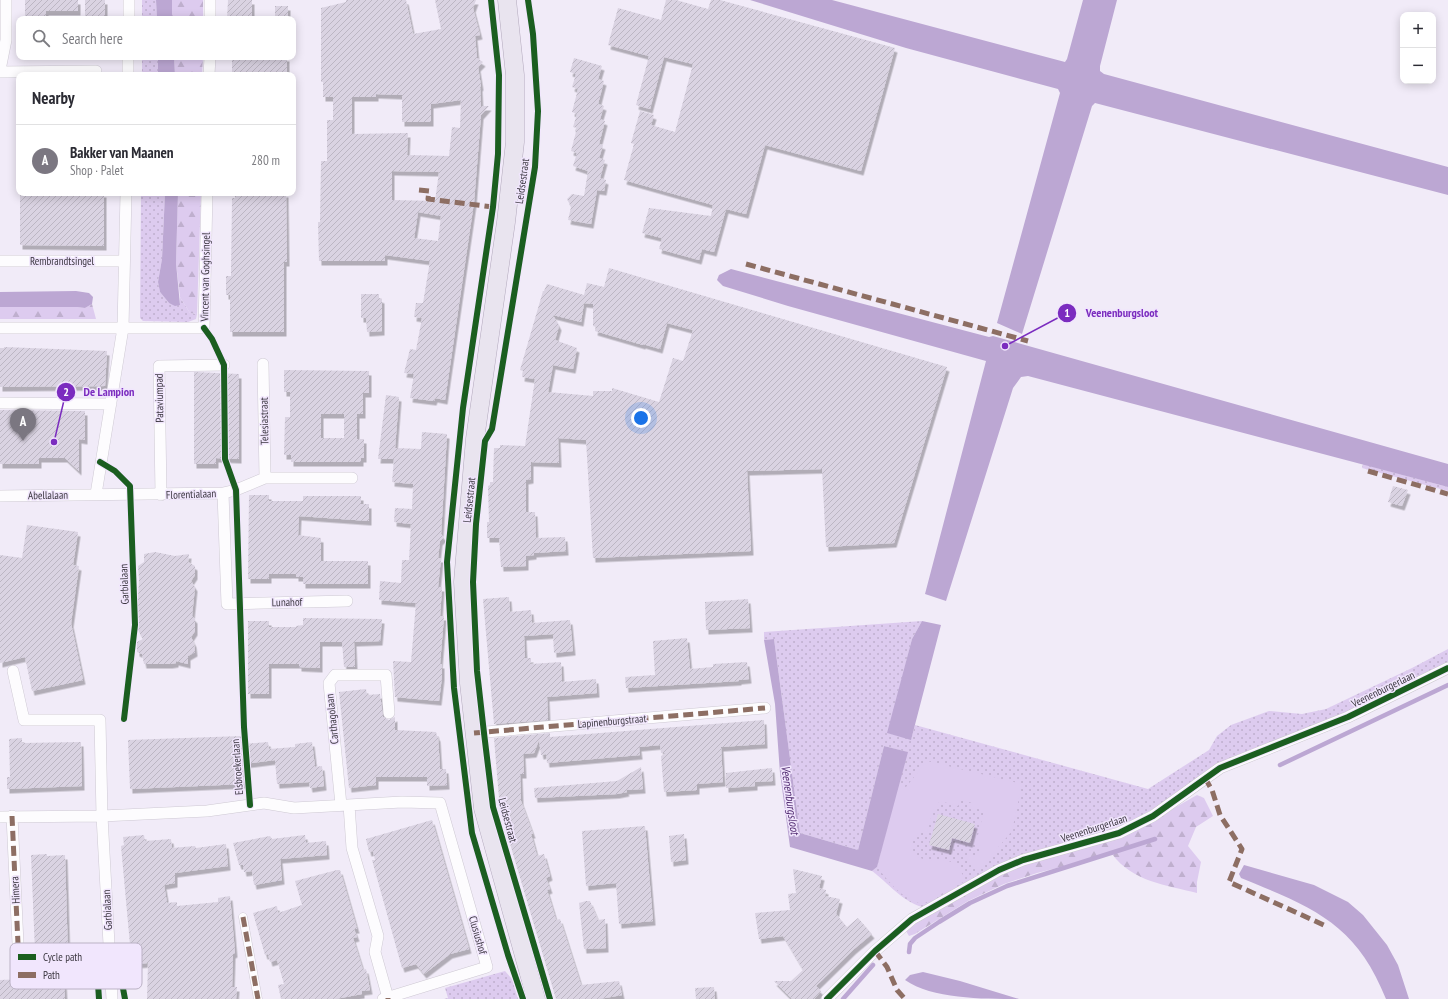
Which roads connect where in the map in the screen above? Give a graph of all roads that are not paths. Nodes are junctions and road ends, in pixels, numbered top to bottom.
1 (6, 0) edge
2 (129, 0) edge
3 (210, 0) edge
4 (507, 0) edge
5 (129, 16) edge
6 (210, 16) edge
7 (128, 60) edge
8 (210, 60) edge
9 (0, 71) edge
10 (96, 72) dead end
11 (128, 72) edge
12 (209, 72) edge
13 (126, 196) edge
14 (207, 196) edge
15 (0, 261) edge
16 (124, 261) junction
17 (0, 328) edge
18 (123, 328) junction
19 (263, 364) dead end
20 (224, 365) dead end
21 (0, 403) edge
22 (111, 404) junction
23 (265, 478) junction
24 (352, 478) dead end
25 (223, 493) junction
26 (96, 494) junction
27 (161, 495) junction
28 (0, 496) edge
29 (347, 601) dead end
30 (227, 604) joint
31 (1448, 668) edge
32 (13, 671) dead end
33 (765, 708) dead end
34 (389, 713) dead end
35 (474, 734) junction
36 (440, 803) joint
37 (345, 805) junction
38 (12, 816) junction
39 (102, 816) junction
40 (0, 817) edge
41 (243, 917) dead end
42 (18, 943) edge
43 (109, 943) edge
44 (111, 989) edge
45 (112, 999) edge
46 (258, 999) edge
47 (385, 999) edge
48 (536, 999) edge
49 (827, 999) edge

1 - 9 street
2 - 5 street
3 - 6 street
4 - 35 main road, Leidsestraat
7 - 11 street
8 - 12 street
9 - 10 street
13 - 16 street
14 - 18 street, Vincent van Goghsingel
15 - 16 street, Rembrandtsingel
16 - 18 street
17 - 18 street
18 - 22 street
19 - 23 street, Telesiastraat
20 - 27 street, Pataviumpad
21 - 22 street
22 - 26 street
23 - 24 street
23 - 25 street
25 - 27 street, Florentialaan
25 - 30 street, Florentialaan
26 - 27 street, Florentialaan
26 - 28 street, Abellalaan
29 - 30 street, Lunahof
31 - 49 street, Veenenburgerlaan
32 - 39 street, Garbialaan
33 - 35 street, Lapinenburgstraat
34 - 37 street, Carthagolaan
35 - 48 main road, Leidsestraat
36 - 37 street, Elsbroekerlaan
36 - 47 street, Clusiushof
37 - 39 street, Elsbroekerlaan
37 - 47 street, Clusiushof
38 - 39 street, Elsbroekerlaan
38 - 40 street, Elsbroekerlaan
38 - 42 street, Himera
39 - 43 street, Garbialaan
41 - 46 street
44 - 45 street, Garbialaan

